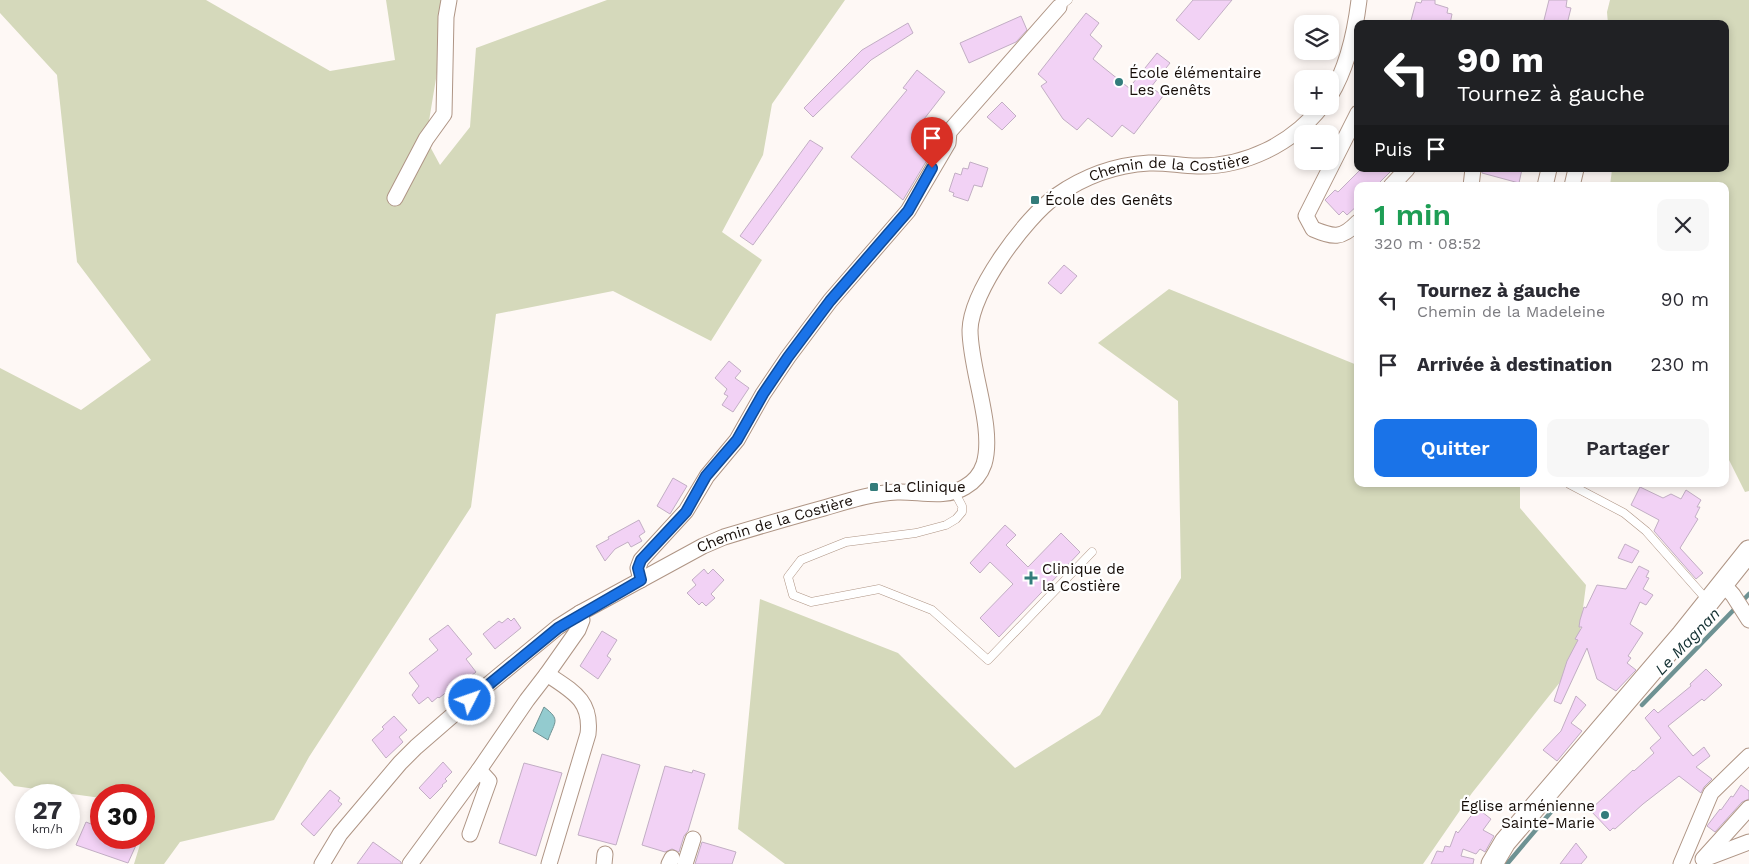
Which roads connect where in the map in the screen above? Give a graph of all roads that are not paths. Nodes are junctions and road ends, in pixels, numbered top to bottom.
1 (449, 0) edge
2 (1359, 0) edge
3 (1064, 4) edge
4 (1360, 20) edge
5 (1354, 39) edge
6 (1339, 80) edge
7 (1315, 115) edge
8 (1354, 121) edge
9 (1404, 172) edge
10 (1395, 182) edge
11 (394, 198) dead end
12 (1354, 226) edge
13 (1575, 487) edge
14 (954, 492) junction
15 (1749, 551) edge
16 (1092, 552) dead end
17 (641, 580) junction
18 (1728, 590) junction
19 (1708, 602) junction
20 (580, 613) junction
21 (1748, 618) edge
22 (547, 674) junction
23 (1749, 756) edge
24 (479, 770) junction
25 (1749, 808) edge
26 (470, 834) dead end
27 (693, 838) dead end
28 (1749, 842) edge
29 (676, 862) edge
30 (1700, 862) edge
31 (322, 864) edge
32 (410, 864) edge
33 (549, 864) edge
34 (1492, 864) edge
35 (1681, 864) edge

1 - 11 street
2 - 4 street
3 - 17 street
5 - 6 street
7 - 14 street, Chemin de la Costière
8 - 12 street
9 - 10 street
13 - 19 lane
14 - 16 lane
14 - 17 street, Chemin de la Costière
15 - 18 street
17 - 20 street, Chemin de la Costière
18 - 19 street
18 - 21 street
19 - 34 street
20 - 22 street
20 - 31 street, Chemin de la Costière
22 - 24 street
22 - 33 street
23 - 35 street
24 - 26 street
24 - 32 street
25 - 30 street
27 - 29 street
28 - 30 street

